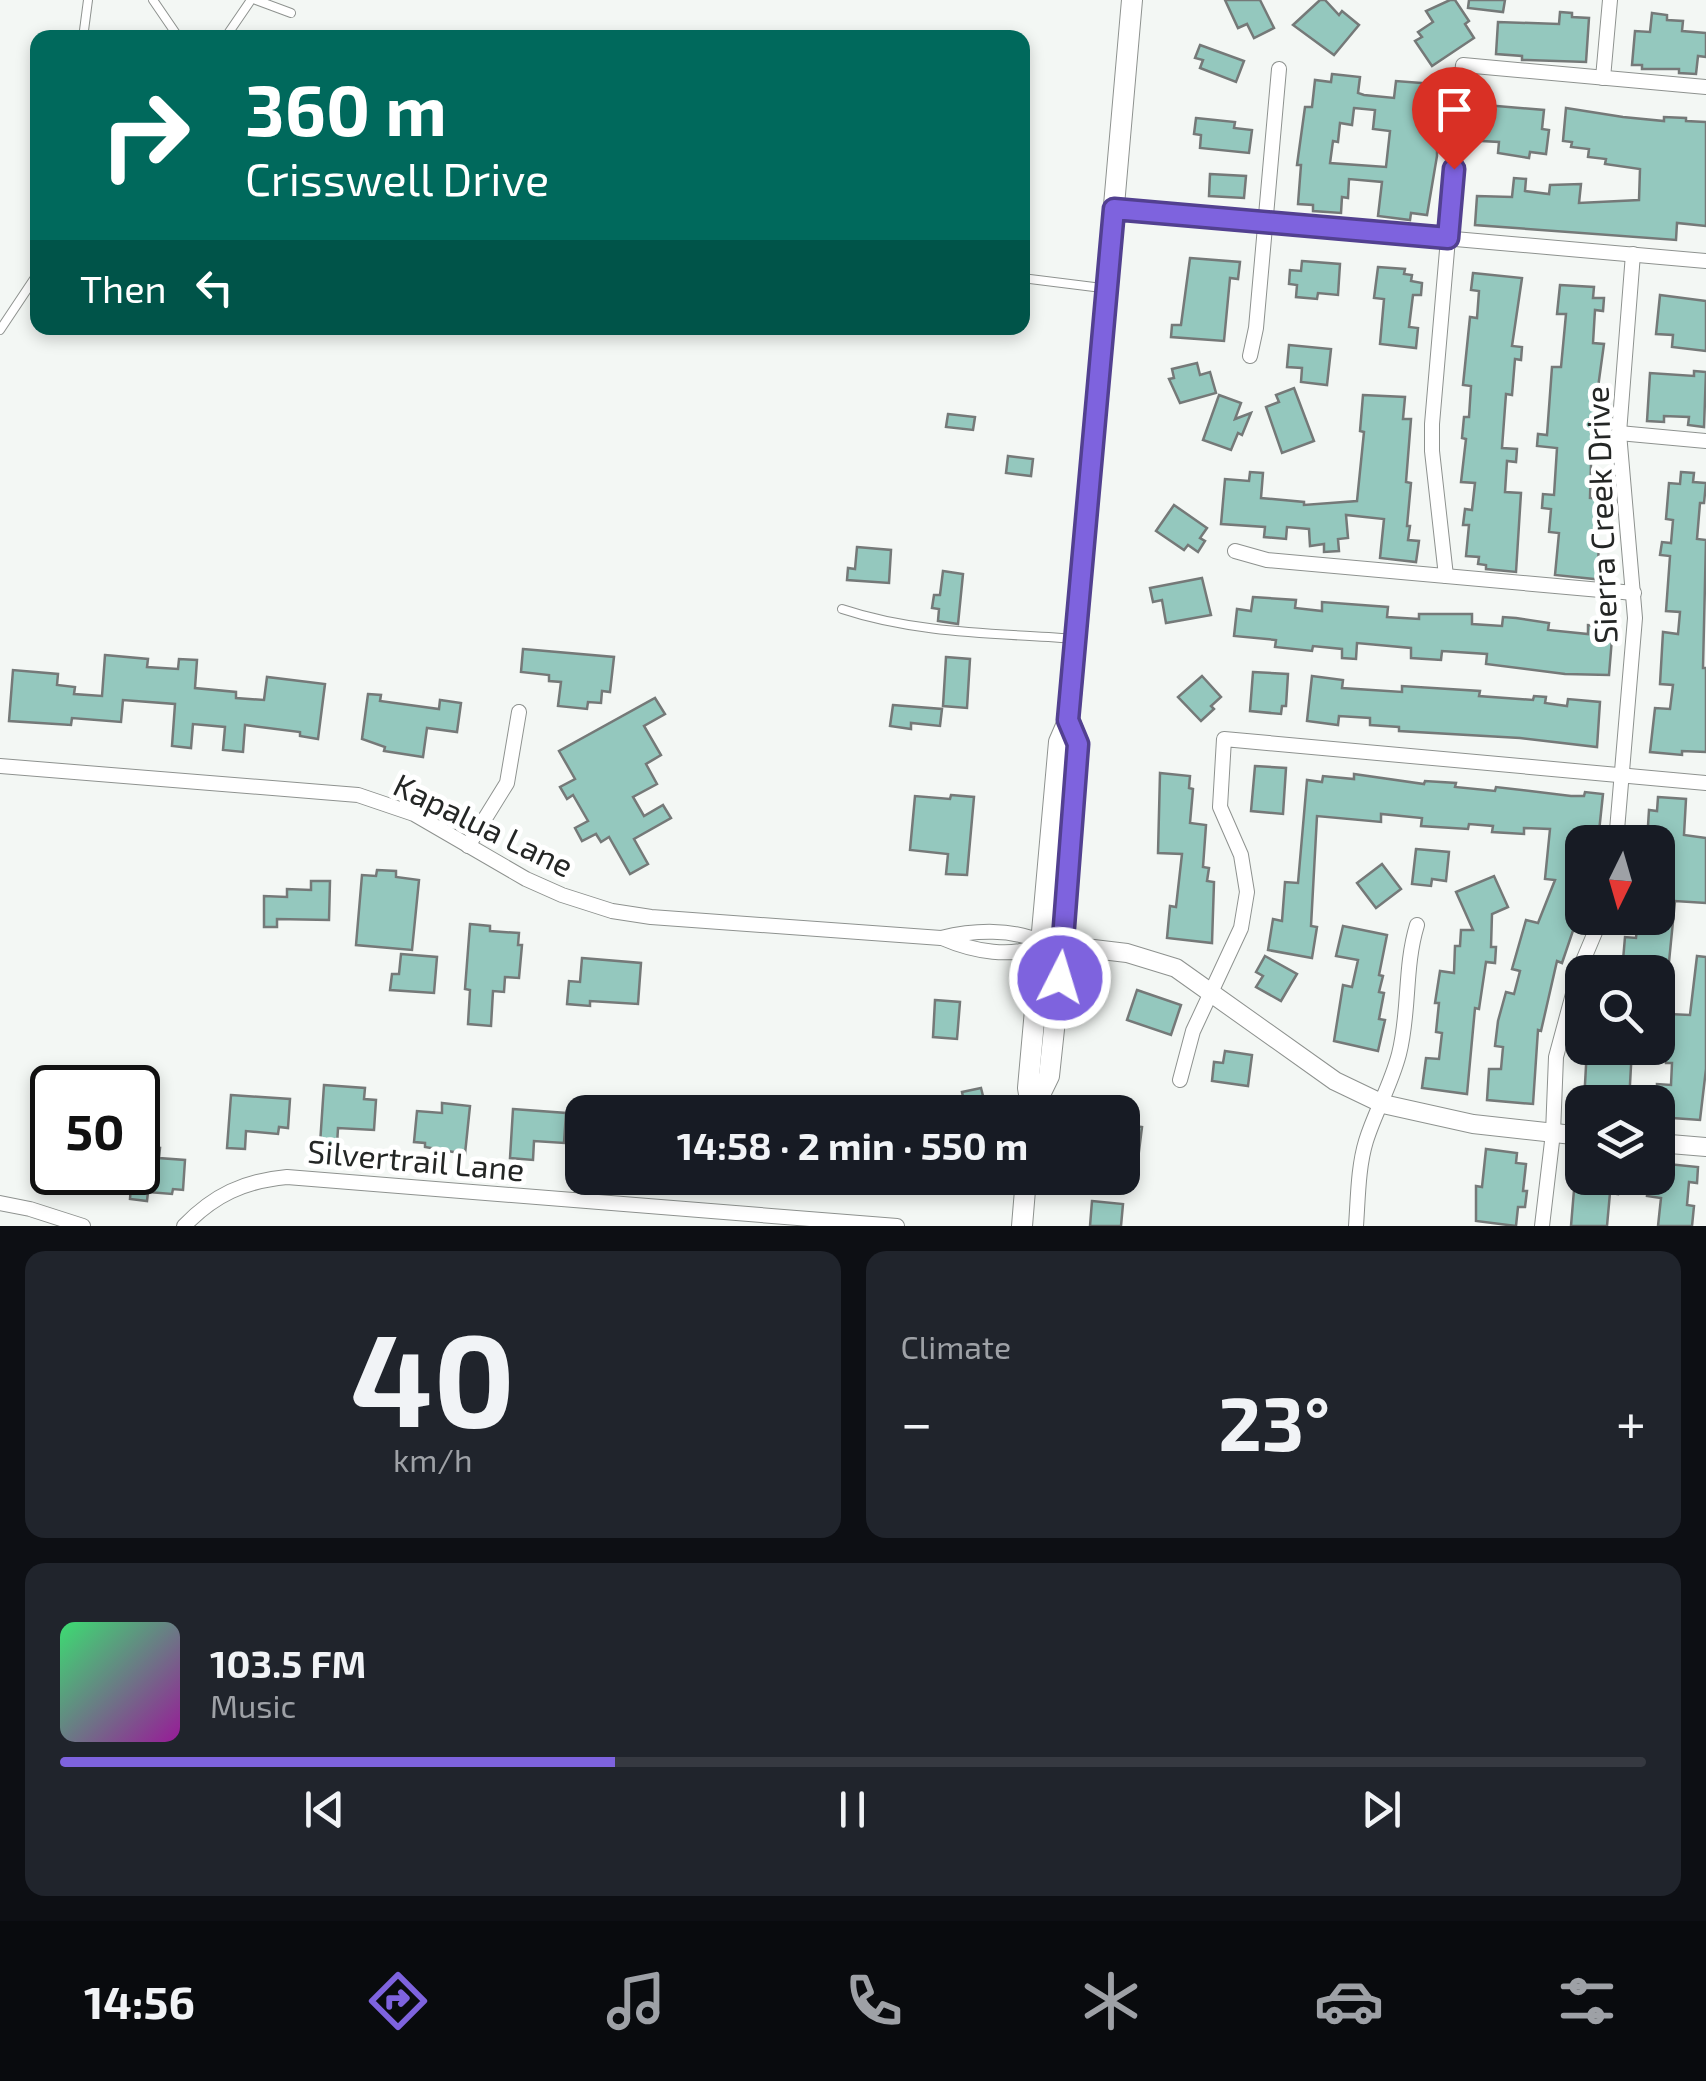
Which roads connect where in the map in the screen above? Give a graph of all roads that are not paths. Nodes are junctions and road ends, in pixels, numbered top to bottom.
1 (88, 0) edge
2 (152, 0) edge
3 (254, 0) edge
4 (1132, 0) edge
5 (1610, 0) edge
6 (292, 13) dead end
7 (84, 30) edge
8 (173, 30) edge
9 (231, 30) edge
10 (1279, 68) dead end
11 (1603, 78) junction
12 (1706, 87) edge
13 (1114, 209) junction
14 (1266, 222) junction
15 (1448, 238) junction
16 (1634, 254) junction
17 (1706, 261) edge
18 (1030, 279) edge
19 (30, 285) edge
20 (1107, 288) junction
21 (0, 330) edge
22 (1250, 356) dead end
23 (1619, 433) junction
24 (1706, 441) edge
25 (1235, 551) dead end
26 (1446, 576) junction
27 (1634, 593) junction
28 (842, 609) dead end
29 (1076, 638) junction
30 (520, 712) dead end
31 (0, 766) edge
32 (1620, 773) junction
33 (1706, 783) edge
34 (1617, 825) edge
35 (468, 846) junction
36 (1418, 924) dead end
37 (1593, 935) edge
38 (1053, 944) junction
39 (1212, 992) junction
40 (1180, 1080) dead end
41 (1030, 1095) edge
42 (1382, 1104) junction
43 (1553, 1133) junction
44 (1565, 1134) edge
45 (1675, 1144) edge
46 (1706, 1147) edge
47 (1025, 1195) edge
48 (0, 1203) edge
49 (762, 1220) edge
50 (83, 1226) edge
51 (184, 1226) edge
52 (897, 1226) edge
53 (1022, 1226) edge
54 (1356, 1226) edge
55 (1542, 1226) edge

1 - 7 lane
2 - 8 lane
3 - 6 lane
3 - 9 lane
4 - 13 main road
5 - 11 street
10 - 14 street
11 - 12 street
11 - 15 street
13 - 14 street
13 - 20 main road
14 - 15 street
14 - 22 street
15 - 16 street
15 - 26 street
16 - 17 street
16 - 23 street, Sierra Creek Drive
18 - 20 lane
19 - 21 lane
20 - 29 main road
23 - 24 street
23 - 27 street, Sierra Creek Drive
25 - 26 street
26 - 27 street
27 - 32 street, Sierra Creek Drive
28 - 29 lane
29 - 38 main road
30 - 35 street
31 - 35 street, Kapalua Lane
32 - 33 street
32 - 34 street, Sierra Creek Drive
32 - 39 street
35 - 38 street, Kapalua Lane
36 - 42 street
37 - 43 street
38 - 39 street
38 - 41 main road
39 - 40 street
39 - 42 street
42 - 43 street
42 - 54 street
43 - 44 street
43 - 55 street
45 - 46 street
47 - 53 main road
48 - 50 street
49 - 51 street, Silvertrail Lane
49 - 52 street, Silvertrail Lane

